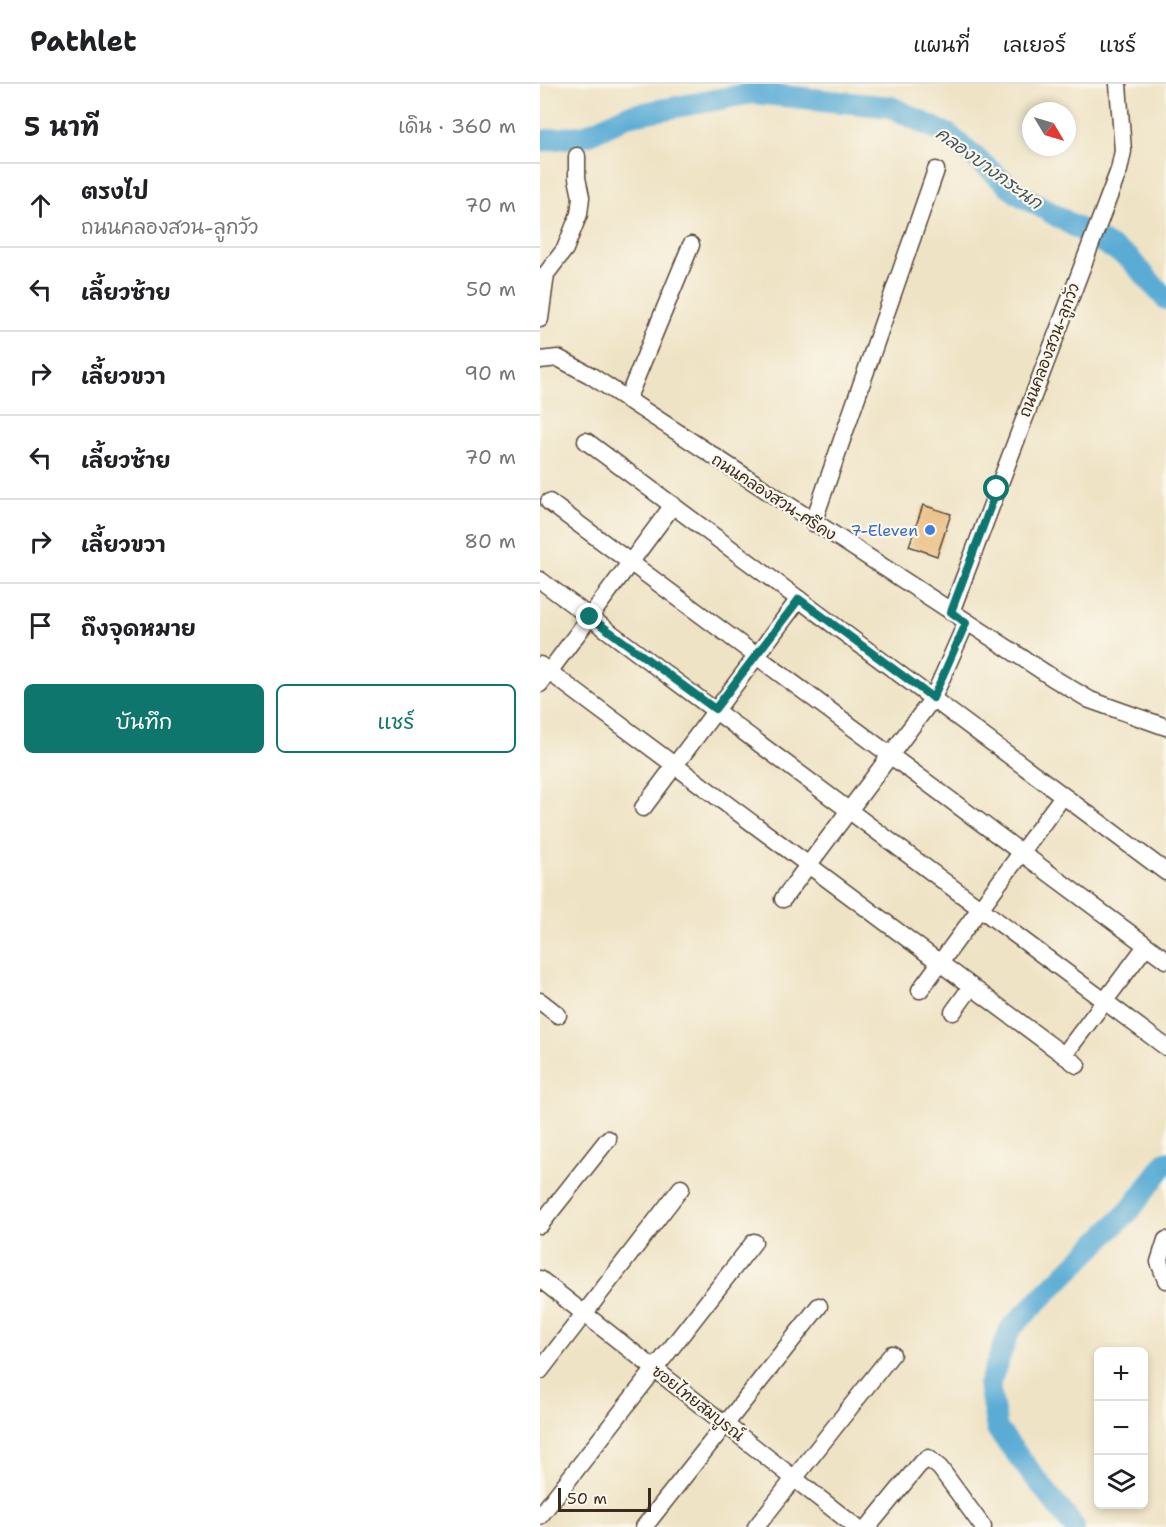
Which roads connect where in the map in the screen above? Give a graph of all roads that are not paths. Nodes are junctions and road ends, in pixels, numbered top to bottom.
1 (1118, 84) edge
2 (577, 156) dead end
3 (936, 170) dead end
4 (691, 245) dead end
5 (540, 319) edge
6 (540, 358) edge
7 (627, 400) junction
8 (586, 441) dead end
9 (549, 502) dead end
10 (673, 505) junction
11 (813, 523) junction
12 (630, 562) junction
13 (540, 580) edge
14 (799, 599) junction
15 (951, 612) junction
16 (590, 617) junction
17 (966, 623) junction
18 (755, 655) junction
19 (543, 674) edge
20 (933, 698) junction
21 (715, 709) junction
22 (1166, 727) edge
23 (891, 755) junction
24 (674, 766) junction
25 (1063, 796) junction
26 (643, 808) dead end
27 (851, 810) junction
28 (1020, 852) junction
29 (807, 866) junction
30 (1166, 872) edge
31 (783, 899) dead end
32 (979, 908) junction
33 (1146, 946) junction
34 (1166, 960) edge
35 (939, 963) junction
36 (971, 987) junction
37 (920, 990) dead end
38 (540, 1001) edge
39 (1104, 1002) junction
40 (953, 1012) dead end
41 (558, 1015) dead end
42 (1166, 1047) edge
43 (608, 1139) dead end
44 (681, 1188) dead end
45 (540, 1225) edge
46 (1166, 1240) edge
47 (754, 1242) dead end
48 (540, 1280) edge
49 (1166, 1280) edge
50 (819, 1306) dead end
51 (584, 1314) junction
52 (892, 1354) dead end
53 (655, 1370) junction
54 (540, 1371) edge
55 (724, 1425) junction
56 (795, 1480) junction
57 (540, 1515) edge
58 (644, 1527) edge
59 (756, 1527) edge
60 (856, 1527) edge
61 (868, 1527) edge
62 (983, 1527) edge

1 - 15 street, ถนนคลองสวน-ลูกวัว
2 - 5 street
3 - 11 street
4 - 7 street
6 - 7 street, ถนนคลองสวน-ศรีคง
7 - 11 street, ถนนคลองสวน-ศรีคง
8 - 10 street
9 - 12 street
10 - 12 street
10 - 14 street
11 - 15 street, ถนนคลองสวน-ศรีคง
12 - 16 street
12 - 18 street
13 - 16 street
14 - 18 street
14 - 20 street
15 - 17 street, ถนนคลองสวน-ศรีคง
16 - 19 street
16 - 21 street
17 - 20 street
17 - 22 street, ถนนคลองสวน-ศรีคง
18 - 21 street
18 - 23 street
19 - 24 street
20 - 23 street
20 - 25 street
21 - 24 street
21 - 27 street
23 - 27 street
23 - 28 street
24 - 26 street
24 - 29 street
25 - 28 street
25 - 30 street
27 - 29 street
27 - 32 street
28 - 32 street
28 - 33 street
29 - 31 street
29 - 35 street
32 - 35 street
32 - 39 street
33 - 34 street
33 - 39 street
35 - 36 street
35 - 37 street
36 - 39 street
36 - 40 street
38 - 41 street
39 - 42 street
43 - 45 street
44 - 51 street
46 - 49 street
47 - 53 street
48 - 51 street, ซอยไทยสมบูรณ์
50 - 55 street
51 - 53 street, ซอยไทยสมบูรณ์
51 - 54 street
52 - 56 street
53 - 55 street, ซอยไทยสมบูรณ์
53 - 57 street
55 - 56 street, ซอยไทยสมบูรณ์
55 - 58 street
56 - 59 street
56 - 60 street, ซอยไทยสมบูรณ์
61 - 62 street

